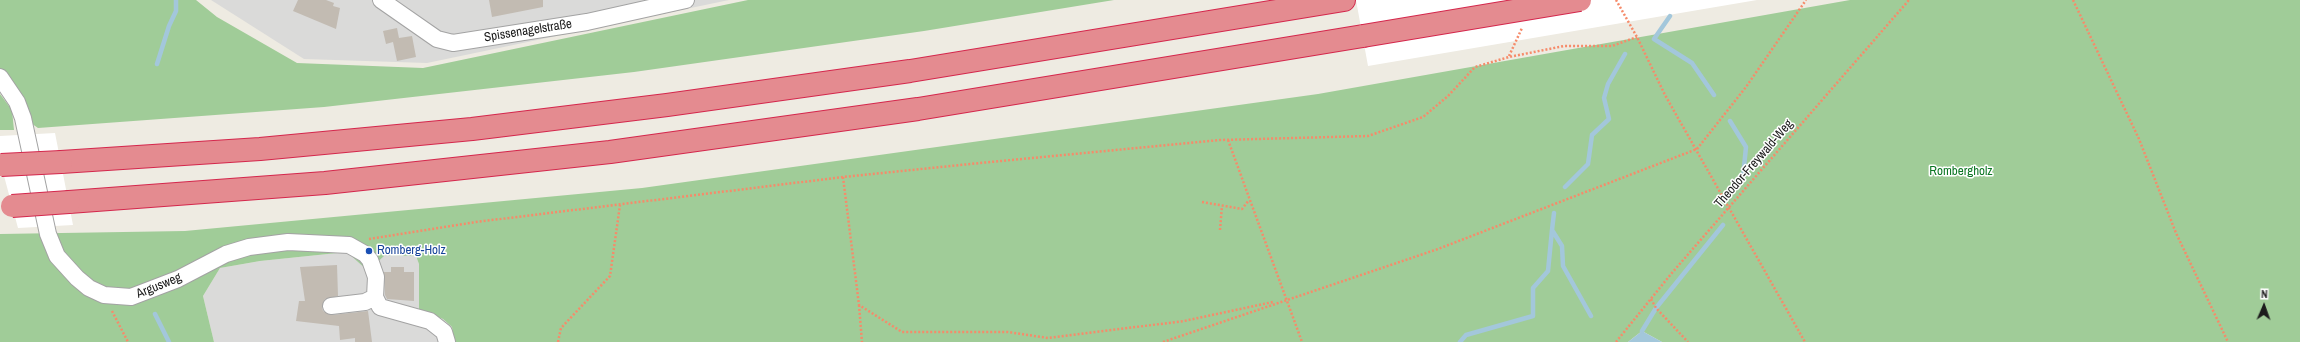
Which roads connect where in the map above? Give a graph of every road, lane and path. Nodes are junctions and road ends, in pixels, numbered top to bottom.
1 (381, 0) edge
2 (686, 0) edge
3 (1344, 0) edge
4 (1580, 0) edge
5 (1616, 0) edge
6 (1806, 0) edge
7 (1909, 0) edge
8 (2073, 0) edge
9 (1637, 37) junction
10 (0, 77) edge
11 (1228, 140) junction
12 (1697, 149) junction
13 (1, 165) edge
14 (843, 177) junction
15 (1249, 199) junction
16 (1202, 202) dead end
17 (620, 205) junction
18 (6, 206) edge
19 (1222, 206) junction
20 (1729, 208) junction
21 (1220, 230) dead end
22 (349, 245) junction
23 (104, 295) junction
24 (375, 297) junction
25 (1652, 299) junction
26 (1285, 300) junction
27 (859, 305) junction
28 (331, 306) dead end
29 (128, 342) edge
30 (447, 342) edge
31 (558, 342) edge
32 (862, 342) edge
33 (1163, 342) edge
34 (1302, 342) edge
35 (1616, 342) edge
36 (1688, 342) edge
37 (1805, 342) edge
38 (2228, 342) edge

1 - 2 street, Spissenagelstraße
3 - 13 highway, bridge
4 - 18 highway, bridge
5 - 9 path
6 - 12 path
7 - 20 path, Theodor-Freywald-Weg
8 - 38 path
9 - 11 path
9 - 12 path
10 - 23 street, Argusweg
11 - 14 path
11 - 15 path
12 - 20 path
12 - 26 path
14 - 17 path
14 - 27 path
15 - 19 path
15 - 26 path
16 - 19 path
17 - 22 path
17 - 31 path
19 - 21 path
20 - 25 path, Theodor-Freywald-Weg
20 - 37 path
22 - 23 street, Argusweg
22 - 24 street, Argusweg
23 - 29 path
24 - 28 street
24 - 30 street
25 - 35 path, Theodor-Freywald-Weg
25 - 36 path
26 - 27 path
26 - 33 path
26 - 34 path
27 - 32 path

